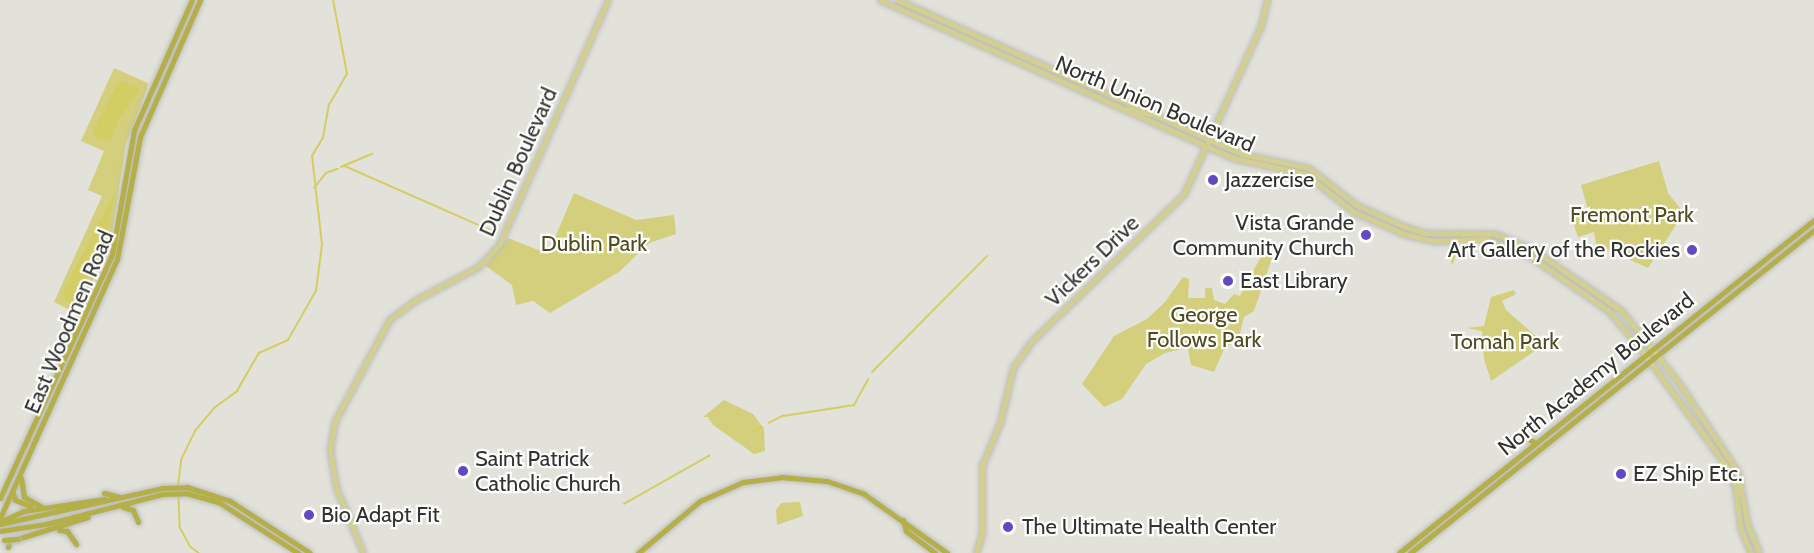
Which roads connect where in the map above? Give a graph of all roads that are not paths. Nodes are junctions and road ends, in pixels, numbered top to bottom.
1 (196, 0) edge
2 (608, 0) edge
3 (880, 0) edge
4 (898, 0) edge
5 (1267, 0) edge
6 (194, 14) junction
7 (154, 83) junction
8 (1126, 110) junction
9 (1153, 114) junction
10 (1210, 139) junction
11 (138, 145) junction
12 (1207, 146) junction
13 (1293, 162) junction
14 (1269, 167) junction
15 (1814, 220) edge
16 (1814, 230) edge
17 (1653, 349) junction
18 (1646, 355) junction
19 (1659, 356) junction
20 (1651, 362) junction
21 (21, 474) junction
22 (186, 490) junction
23 (163, 491) junction
24 (13, 492) junction
25 (104, 493) dead end
26 (124, 496) junction
27 (0, 498) edge
28 (38, 507) junction
29 (47, 508) junction
30 (105, 509) junction
31 (2, 519) edge
32 (903, 520) junction
33 (138, 522) dead end
34 (14, 530) junction
35 (54, 530) junction
36 (0, 531) edge
37 (14, 538) junction
38 (4, 542) edge
39 (76, 544) dead end
40 (298, 553) edge
41 (310, 553) edge
42 (363, 553) edge
43 (638, 553) edge
44 (934, 553) edge
45 (947, 553) edge
46 (976, 553) edge
47 (1399, 553) edge
48 (1410, 553) edge
49 (1751, 553) edge
50 (1760, 553) edge

1 - 6 highway, East Woodmen Road
1 - 7 highway, East Woodmen Road
2 - 42 main road, Dublin Boulevard
3 - 8 main road, North Union Boulevard
4 - 9 main road, North Union Boulevard
5 - 10 main road, Vickers Drive
6 - 7 highway
6 - 11 highway, East Woodmen Road
7 - 11 highway
7 - 27 highway, East Woodmen Road
8 - 9 main road
8 - 12 main road, North Union Boulevard
9 - 10 main road, North Union Boulevard
10 - 12 main road, Vickers Drive
10 - 13 main road, North Union Boulevard
11 - 21 highway, East Woodmen Road
12 - 14 main road, North Union Boulevard
12 - 46 main road, Vickers Drive
13 - 14 main road
13 - 17 main road, North Union Boulevard
14 - 18 main road, North Union Boulevard
15 - 17 highway, North Academy Boulevard
16 - 19 highway, North Academy Boulevard
17 - 18 highway, North Academy Boulevard
17 - 19 main road, North Union Boulevard
18 - 20 main road, North Union Boulevard
18 - 47 highway, North Academy Boulevard
19 - 20 highway, North Academy Boulevard
19 - 50 main road, North Union Boulevard
20 - 48 highway, North Academy Boulevard
20 - 49 main road, North Union Boulevard
21 - 24 highway, East Woodmen Road
21 - 28 highway
22 - 23 highway
22 - 40 highway
22 - 41 highway
23 - 26 highway
23 - 30 highway
24 - 28 highway
24 - 31 highway, East Woodmen Road
25 - 26 highway
26 - 29 highway
26 - 31 highway
28 - 29 highway
29 - 31 highway
30 - 33 highway
30 - 34 highway
30 - 35 highway
32 - 43 highway
32 - 44 highway
32 - 45 highway
34 - 36 highway
34 - 37 highway
35 - 37 highway
35 - 39 highway
37 - 38 highway, bridge

